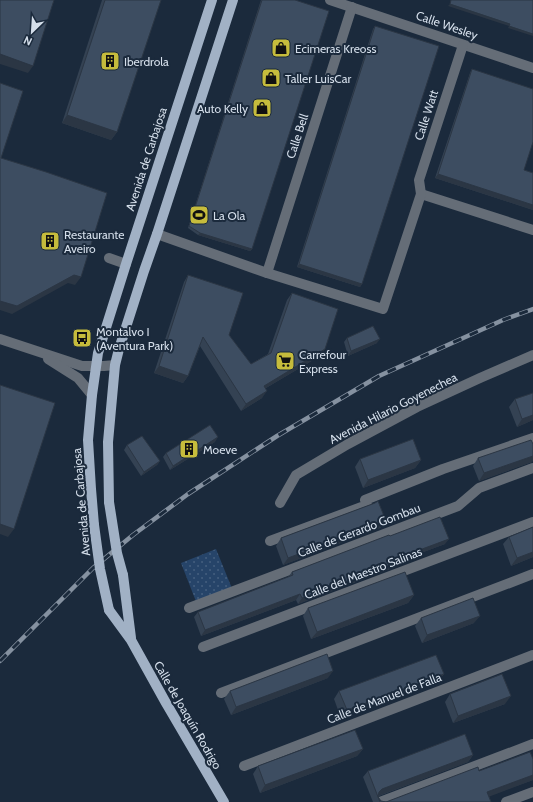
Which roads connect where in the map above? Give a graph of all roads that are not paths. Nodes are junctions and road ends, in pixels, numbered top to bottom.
1 (212, 0) edge
2 (233, 0) edge
3 (330, 0) edge
4 (352, 7) junction
5 (463, 44) junction
6 (533, 68) edge
7 (421, 194) junction
8 (533, 230) edge
9 (157, 234) junction
10 (109, 258) dead end
11 (126, 264) junction
12 (267, 273) junction
13 (0, 339) edge
14 (39, 351) junction
15 (533, 355) edge
16 (115, 365) junction
17 (96, 366) junction
18 (92, 395) junction
19 (533, 438) edge
20 (533, 468) edge
21 (280, 503) dead end
22 (533, 522) edge
23 (270, 541) dead end
24 (533, 574) edge
25 (189, 608) dead end
26 (109, 610) joint
27 (131, 640) junction
28 (203, 647) dead end
29 (533, 655) edge
30 (221, 693) dead end
31 (533, 744) edge
32 (244, 766) dead end
33 (533, 792) edge
34 (224, 802) edge
35 (380, 802) edge
36 (506, 802) edge

1 - 11 main road, Avenida de Carbajosa
2 - 9 main road
3 - 4 street, Calle Wesley
4 - 5 street, Calle Wesley
4 - 12 street, Calle Bell
5 - 6 street, Calle Wesley
5 - 7 street, Calle Watt
7 - 8 street
7 - 12 street, Calle Watt
9 - 12 street
9 - 16 main road
10 - 11 street
11 - 17 main road, Avenida de Carbajosa
13 - 14 street
14 - 17 street
14 - 18 street
15 - 21 street, Avenida Hilario Goyenechea
16 - 17 street
16 - 27 main road, Calle de Joaquín Rodrigo, bridge
17 - 18 main road, Avenida de Carbajosa
18 - 26 main road, Avenida de Carbajosa, bridge
19 - 23 street
20 - 25 street, Calle de Gerardo Gombau
22 - 28 street, Calle del Maestro Salinas
24 - 30 street
26 - 27 main road, Calle de Joaquín Rodrigo
27 - 34 main road, Calle de Joaquín Rodrigo
29 - 32 street, Calle de Manuel de Falla
31 - 35 street
33 - 36 street

